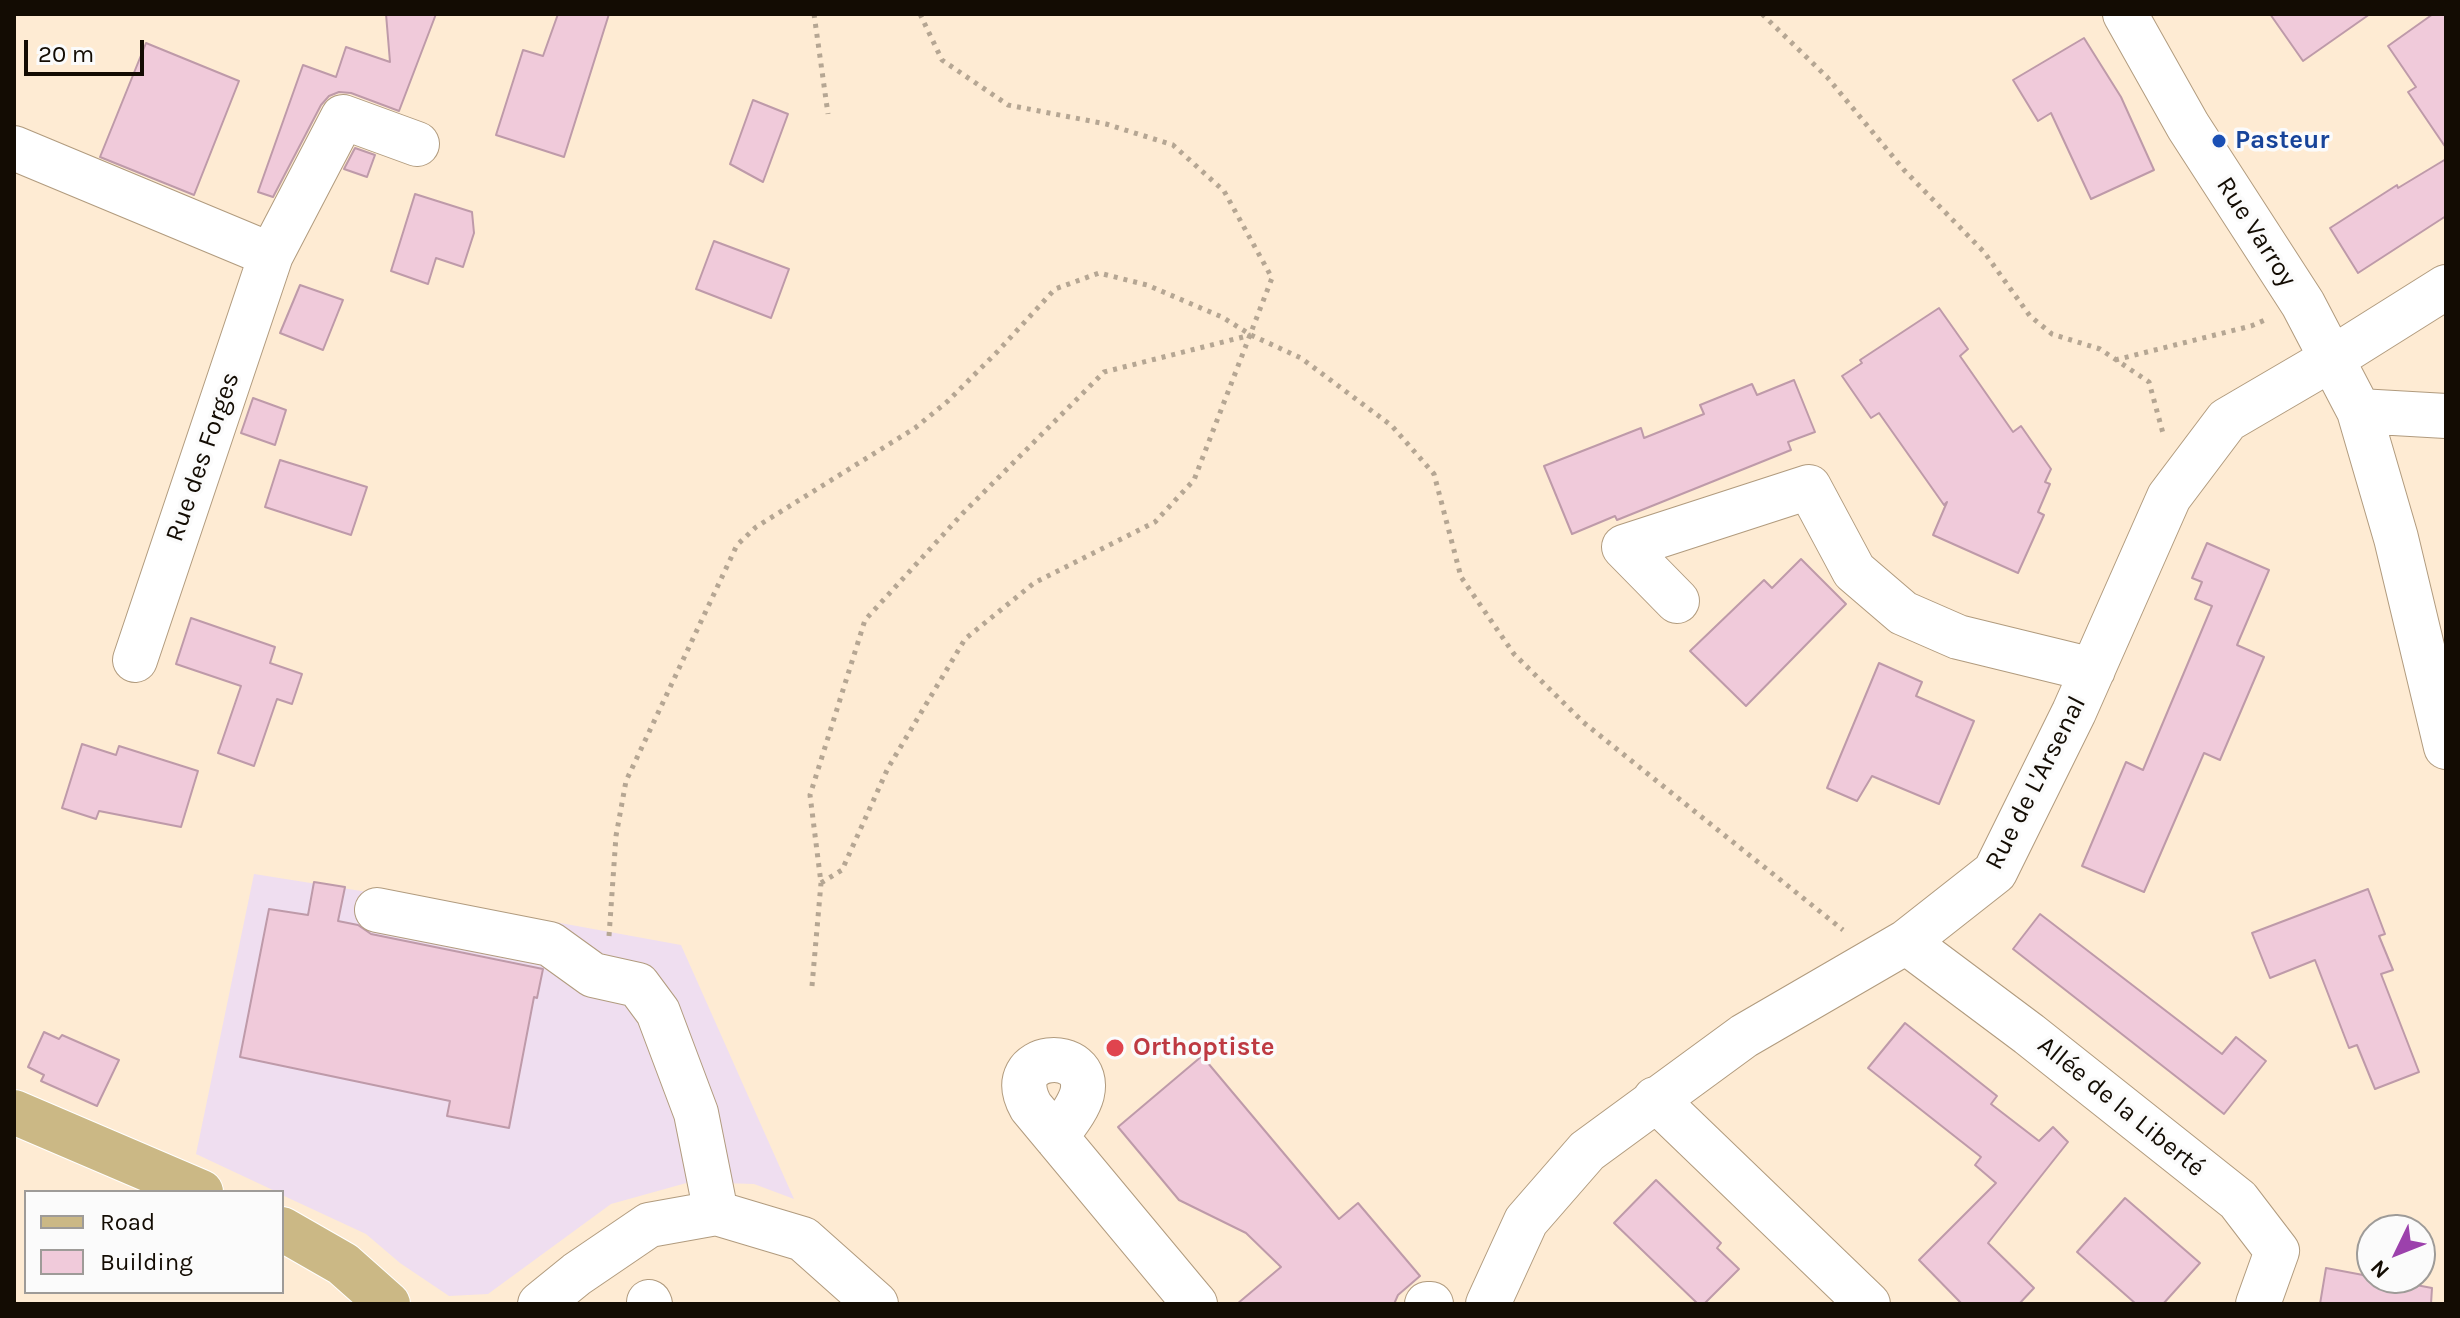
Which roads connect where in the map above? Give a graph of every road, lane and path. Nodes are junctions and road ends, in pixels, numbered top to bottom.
1 (814, 14) edge
2 (920, 14) edge
3 (1762, 14) edge
4 (2125, 14) edge
5 (828, 114) dead end
6 (417, 144) dead end
7 (14, 148) edge
8 (271, 255) junction
9 (2446, 287) edge
10 (2303, 304) junction
11 (1251, 335) junction
12 (2333, 358) junction
13 (2115, 360) junction
14 (2359, 411) junction
15 (2446, 416) edge
16 (2179, 484) junction
17 (1677, 601) dead end
18 (135, 660) dead end
19 (2093, 670) junction
20 (2446, 747) edge
21 (821, 883) junction
22 (377, 910) dead end
23 (1892, 950) junction
24 (606, 978) junction
25 (812, 986) dead end
26 (1655, 1099) junction
27 (14, 1112) edge
28 (1056, 1137) dead end
29 (196, 1190) edge
30 (716, 1213) junction
31 (284, 1230) edge
32 (388, 1304) edge
33 (540, 1304) edge
34 (876, 1304) edge
35 (1195, 1304) edge
36 (1488, 1304) edge
37 (1868, 1304) edge
38 (2258, 1304) edge

1 - 5 path
2 - 11 path
3 - 13 path
4 - 10 street, Rue Varroy
6 - 8 street, Rue des Forges
7 - 8 street
8 - 18 street, Rue des Forges
9 - 12 street, Rue de L'Arsenal
10 - 12 street, Rue Varroy
10 - 13 path
11 - 21 path
11 - 21 path
11 - 23 path
11 - 24 path
12 - 14 street, Rue Varroy
12 - 16 street, Rue de L'Arsenal
13 - 16 path
14 - 15 street
14 - 20 street, Rue Varroy
16 - 19 street, Rue de L'Arsenal
17 - 19 street
19 - 23 street, Rue de L'Arsenal
21 - 25 path
22 - 24 street
23 - 26 street, Rue de L'Arsenal
23 - 38 street, Allée de la Liberté
24 - 30 street
26 - 36 street, Rue de L'Arsenal
26 - 37 street
27 - 29 main road
28 - 35 street
30 - 33 street
30 - 34 street
31 - 32 main road

